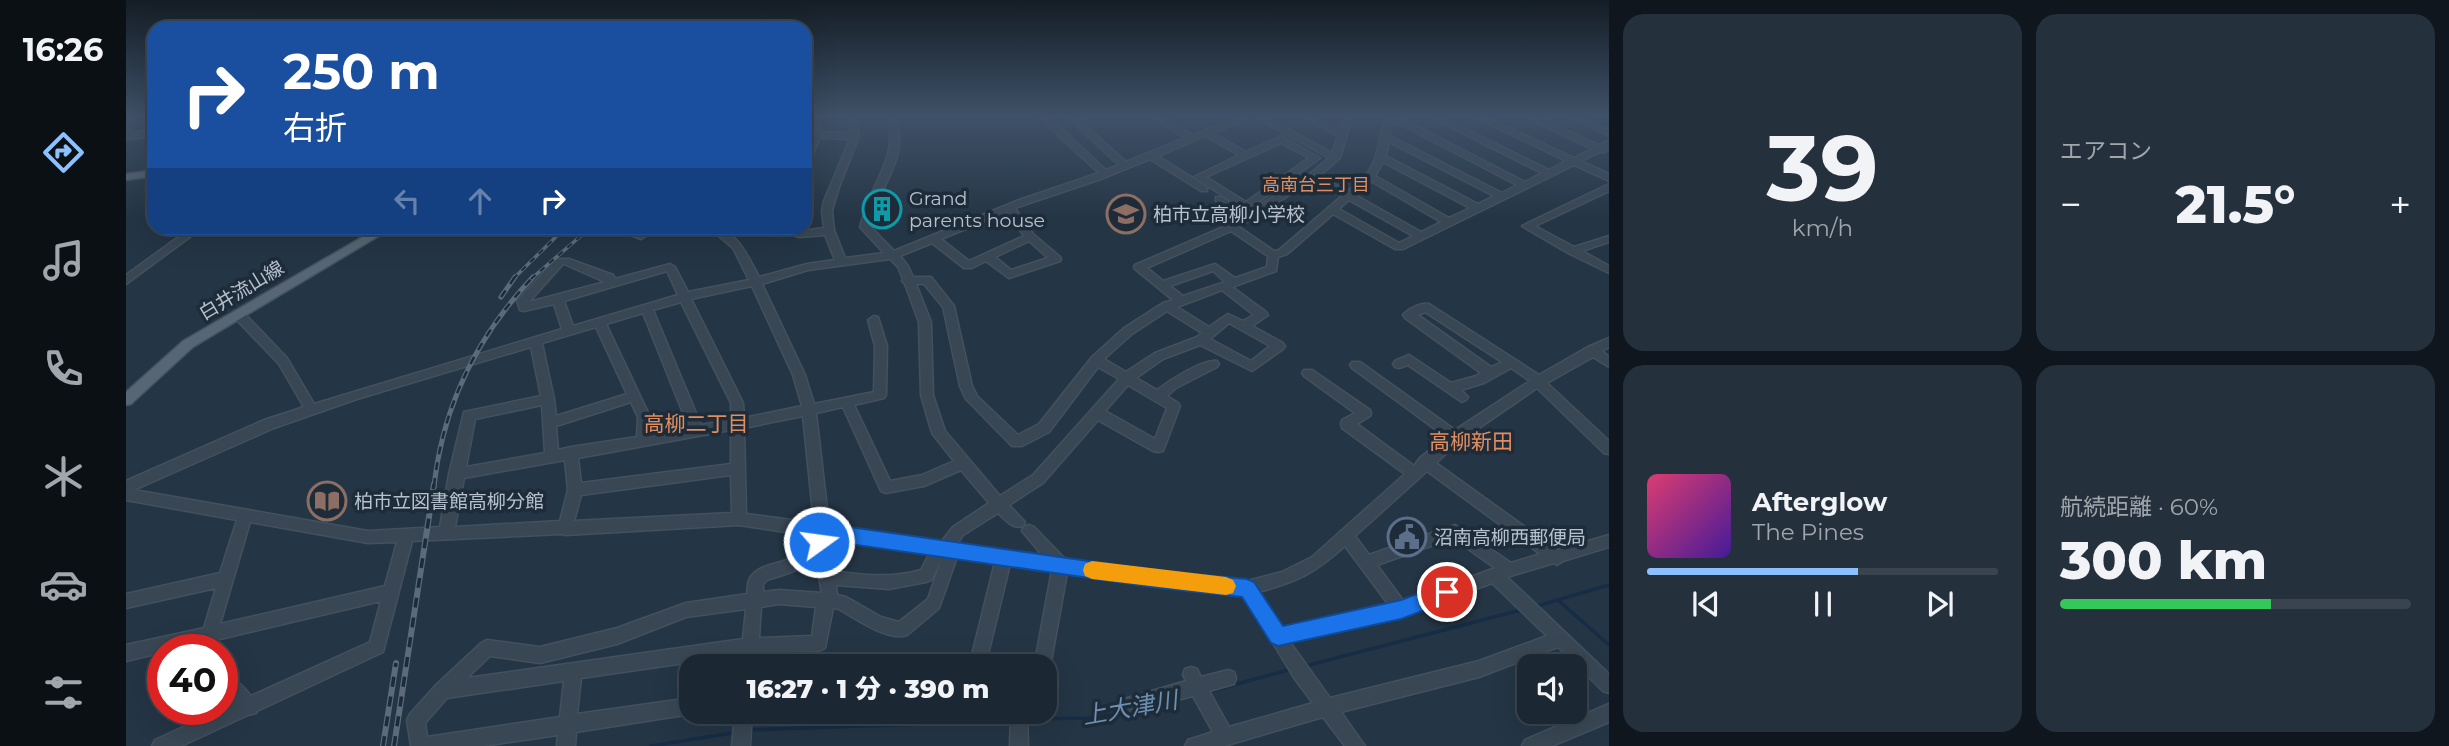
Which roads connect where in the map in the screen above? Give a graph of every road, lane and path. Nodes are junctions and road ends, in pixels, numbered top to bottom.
1 (852, 150) edge
2 (895, 150) edge
3 (1079, 150) edge
4 (1107, 150) edge
5 (1163, 150) edge
6 (1236, 150) edge
7 (1257, 150) edge
8 (1300, 150) edge
9 (1320, 150) edge
10 (1337, 150) edge
11 (1382, 150) edge
12 (1411, 150) edge
13 (1456, 150) edge
14 (1501, 150) edge
15 (1549, 150) edge
16 (1601, 150) edge
17 (1150, 155) junction
18 (1245, 155) junction
19 (1381, 157) junction
20 (1335, 158) junction
21 (1573, 161) junction
22 (1124, 165) junction
23 (1549, 173) junction
24 (147, 174) edge
25 (1105, 174) junction
26 (1313, 176) junction
27 (126, 177) edge
28 (1370, 177) junction
29 (1609, 178) edge
30 (1524, 185) junction
31 (1609, 187) edge
32 (1349, 195) junction
33 (1501, 196) junction
34 (1009, 207) junction
35 (1477, 208) junction
36 (1332, 209) junction
37 (1248, 218) junction
38 (1448, 222) junction
39 (1232, 227) junction
40 (830, 231) junction
41 (812, 233) edge
42 (187, 235) edge
43 (374, 235) edge
44 (724, 235) edge
45 (1420, 236) junction
46 (1030, 237) junction
47 (934, 239) junction
48 (1609, 239) edge
49 (1573, 251) junction
50 (894, 255) junction
51 (1273, 255) junction
52 (987, 256) junction
53 (841, 262) junction
54 (1609, 270) edge
55 (126, 280) edge
56 (907, 281) junction
57 (756, 282) junction
58 (611, 284) junction
59 (1162, 285) junction
60 (1229, 285) junction
61 (687, 296) junction
62 (558, 299) junction
63 (1181, 300) junction
64 (1167, 306) junction
65 (647, 308) junction
66 (238, 314) junction
67 (874, 320) dead end
68 (599, 322) junction
69 (1243, 326) junction
70 (569, 331) junction
71 (1205, 337) junction
72 (536, 341) junction
73 (1609, 342) edge
74 (1592, 350) junction
75 (1096, 360) junction
76 (1512, 362) junction
77 (1609, 363) edge
78 (1213, 364) dead end
79 (1399, 364) dead end
80 (1356, 365) dead end
81 (1308, 373) dead end
82 (1490, 373) junction
83 (1127, 378) junction
84 (1539, 382) junction
85 (1450, 388) junction
86 (1159, 395) junction
87 (634, 397) junction
88 (1462, 397) dead end
89 (548, 399) junction
90 (126, 400) edge
91 (847, 403) junction
92 (311, 409) junction
93 (808, 410) junction
94 (1097, 413) junction
95 (550, 423) junction
96 (738, 424) junction
97 (697, 431) junction
98 (1455, 437) junction
99 (644, 440) junction
100 (1609, 449) edge
101 (572, 452) junction
102 (552, 456) junction
103 (965, 462) junction
104 (1425, 462) junction
105 (739, 468) junction
106 (1413, 472) junction
107 (456, 474) junction
108 (126, 487) edge
109 (575, 490) junction
110 (126, 494) edge
111 (999, 505) junction
112 (245, 516) junction
113 (739, 519) junction
114 (565, 529) junction
115 (822, 531) junction
116 (446, 534) junction
117 (1346, 535) junction
118 (406, 537) junction
119 (1609, 541) edge
120 (946, 548) junction
121 (1004, 557) junction
122 (1557, 558) junction
123 (1367, 562) junction
124 (1061, 565) junction
125 (1502, 572) junction
126 (226, 579) junction
127 (1247, 588) junction
128 (390, 592) junction
129 (126, 601) edge
130 (754, 601) junction
131 (828, 601) junction
132 (1401, 610) junction
133 (209, 634) edge
134 (236, 634) edge
135 (1278, 636) junction
136 (1560, 639) junction
137 (750, 646) junction
138 (147, 650) edge
139 (126, 653) edge
140 (749, 654) edge
141 (980, 654) edge
142 (1044, 654) edge
143 (573, 672) junction
144 (1228, 678) dead end
145 (1194, 681) junction
146 (1609, 685) edge
147 (443, 690) junction
148 (238, 694) edge
149 (1127, 706) dead end
150 (250, 707) junction
151 (1327, 707) junction
152 (679, 708) edge
153 (1609, 713) edge
154 (743, 724) edge
155 (1019, 724) edge
156 (568, 726) junction
157 (1225, 737) junction
158 (161, 746) edge
159 (422, 746) edge
160 (566, 746) edge
161 (741, 746) edge
162 (1018, 746) edge
163 (1194, 746) edge
164 (1356, 746) edge
165 (1531, 746) edge

1 - 40 street
2 - 50 street
3 - 25 street
4 - 22 street
5 - 17 street
6 - 18 street
7 - 18 street
8 - 18 street
9 - 20 street
10 - 20 street
11 - 19 street
12 - 33 street
13 - 30 street
14 - 23 street
15 - 21 street
16 - 21 street
17 - 22 street
17 - 37 street
19 - 28 street
19 - 35 street
20 - 26 street
21 - 23 street
21 - 29 street
22 - 25 street
23 - 30 street
24 - 27 main road
25 - 34 street
26 - 32 street
26 - 37 street
28 - 32 street
28 - 38 street
30 - 33 street
31 - 49 street
32 - 36 street
32 - 45 street
33 - 35 street
34 - 46 street
34 - 47 street
35 - 38 street
36 - 45 street
36 - 51 street
37 - 39 street
38 - 45 street
39 - 51 street
39 - 59 street
40 - 41 street
40 - 53 street
42 - 55 street
43 - 66 main road, 白井流山線
44 - 57 street
46 - 52 street
46 - 52 street
47 - 50 street
47 - 52 street
48 - 49 street
49 - 54 street
50 - 53 street
50 - 56 street
51 - 60 street
53 - 57 street
56 - 75 street
56 - 103 street
57 - 61 street
57 - 93 street
58 - 61 street
58 - 62 street
58 - 62 street
59 - 60 street
59 - 63 street
60 - 63 street
60 - 69 street
61 - 65 street
61 - 96 street
62 - 70 street
63 - 64 street
64 - 71 street
64 - 75 street
65 - 68 street
65 - 97 street
66 - 90 main road, 白井流山線
66 - 92 street
67 - 91 street
68 - 70 street
68 - 87 street
69 - 71 street
69 - 71 street
70 - 72 street
71 - 83 street
72 - 89 street
72 - 92 street
73 - 74 street
74 - 77 street
74 - 84 street
75 - 83 street
76 - 82 street
76 - 82 street
76 - 84 street
78 - 86 street
79 - 85 street
80 - 98 street
81 - 106 street
82 - 85 street
83 - 86 street
83 - 94 street
84 - 98 street
84 - 100 street
85 - 88 street
86 - 94 street
87 - 95 street
87 - 99 street
89 - 95 street
89 - 107 street
91 - 93 street
91 - 103 street
92 - 108 street
93 - 96 street
93 - 115 street
94 - 111 street
95 - 102 street
96 - 97 street
96 - 105 street
97 - 99 street
98 - 104 street
99 - 101 street
101 - 102 street
101 - 109 street
102 - 107 street
103 - 111 street
104 - 106 street
104 - 122 street
105 - 109 street
105 - 113 street
106 - 117 street
107 - 116 street
109 - 114 street
110 - 112 street
111 - 120 street
111 - 124 street
112 - 118 street
112 - 126 street
113 - 114 street
113 - 115 street
114 - 116 street
115 - 120 street
115 - 130 street
116 - 118 street
117 - 123 street
117 - 127 street
118 - 128 street
119 - 122 street
120 - 121 street
120 - 131 street
120 - 131 street
121 - 124 street
121 - 141 street
122 - 125 street
123 - 125 street
123 - 132 street
124 - 127 street
124 - 142 street
125 - 132 street
125 - 136 street
126 - 129 street
126 - 133 street
127 - 135 street
128 - 134 street
128 - 150 street
130 - 131 street
130 - 137 street
130 - 147 street
131 - 137 street
132 - 135 street
135 - 151 street
136 - 146 street
136 - 151 street
137 - 140 street
137 - 143 street
138 - 139 street
143 - 147 street
143 - 156 street
144 - 145 street
145 - 149 street
145 - 157 street
147 - 159 street
148 - 150 street
150 - 158 street
151 - 157 street
151 - 164 street
152 - 156 street
153 - 165 street
154 - 161 street
155 - 162 street
156 - 159 street
156 - 160 street
157 - 163 street

